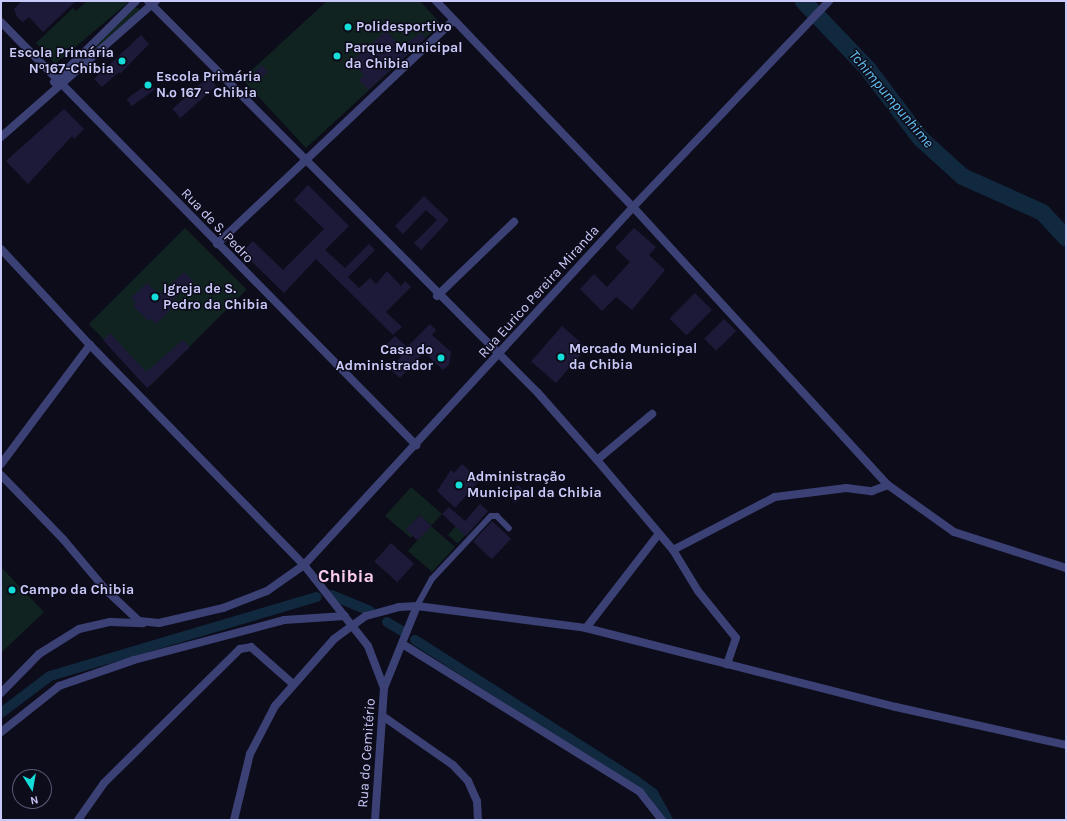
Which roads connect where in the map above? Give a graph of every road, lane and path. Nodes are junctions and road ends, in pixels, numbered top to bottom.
1 (136, 1) edge
2 (436, 1) edge
3 (829, 1) edge
4 (152, 2) edge
5 (454, 20) junction
6 (1, 22) edge
7 (55, 77) junction
8 (64, 86) junction
9 (52, 91) junction
10 (1, 137) edge
11 (304, 160) junction
12 (632, 207) junction
13 (514, 222) dead end
14 (217, 244) junction
15 (1, 249) edge
16 (437, 296) junction
17 (90, 345) junction
18 (499, 356) junction
19 (652, 414) dead end
20 (416, 445) junction
21 (597, 460) junction
22 (1, 464) edge
23 (1, 475) edge
24 (888, 485) junction
25 (509, 528) dead end
26 (658, 535) junction
27 (673, 550) junction
28 (304, 565) junction
29 (1066, 568) edge
30 (417, 606) junction
31 (345, 616) junction
32 (148, 623) junction
33 (353, 625) junction
34 (586, 628) junction
35 (404, 645) junction
36 (727, 664) junction
37 (293, 684) junction
38 (384, 688) junction
39 (1, 693) edge
40 (384, 717) junction
41 (1, 732) edge
42 (1066, 745) edge
43 (78, 820) edge
44 (234, 820) edge
45 (375, 820) edge
46 (478, 820) edge
47 (662, 820) edge

1 - 7 street
2 - 5 street
3 - 12 street, Rua Eurico Pereira Miranda
4 - 8 street
4 - 11 street
5 - 11 street
5 - 12 street
6 - 7 street, Rua de S. Pedro
7 - 8 street, Rua de S. Pedro
7 - 9 street
8 - 9 street
8 - 14 street, Rua de S. Pedro
9 - 10 street
11 - 14 street
11 - 16 street
12 - 18 street, Rua Eurico Pereira Miranda
12 - 24 street
13 - 16 street
14 - 20 street, Rua de S. Pedro
15 - 17 street
16 - 18 street
17 - 22 street
17 - 28 street
18 - 20 street, Rua Eurico Pereira Miranda
18 - 21 street
19 - 21 street
20 - 28 street, Rua Eurico Pereira Miranda
21 - 26 street
23 - 32 street
24 - 27 street
24 - 29 street
25 - 30 lane
26 - 27 street
26 - 34 street
27 - 36 street
28 - 31 street
28 - 32 street, Rua Eurico Pereira Miranda
30 - 33 street
30 - 34 street
30 - 35 street
31 - 33 street
31 - 41 street
32 - 39 street, Rua Eurico Pereira Miranda
33 - 37 street
33 - 38 street
34 - 36 street
35 - 38 street
35 - 47 street
36 - 42 street
37 - 43 street
37 - 44 street
38 - 40 street, Rua do Cemitério
40 - 45 street, Rua do Cemitério
40 - 46 street

